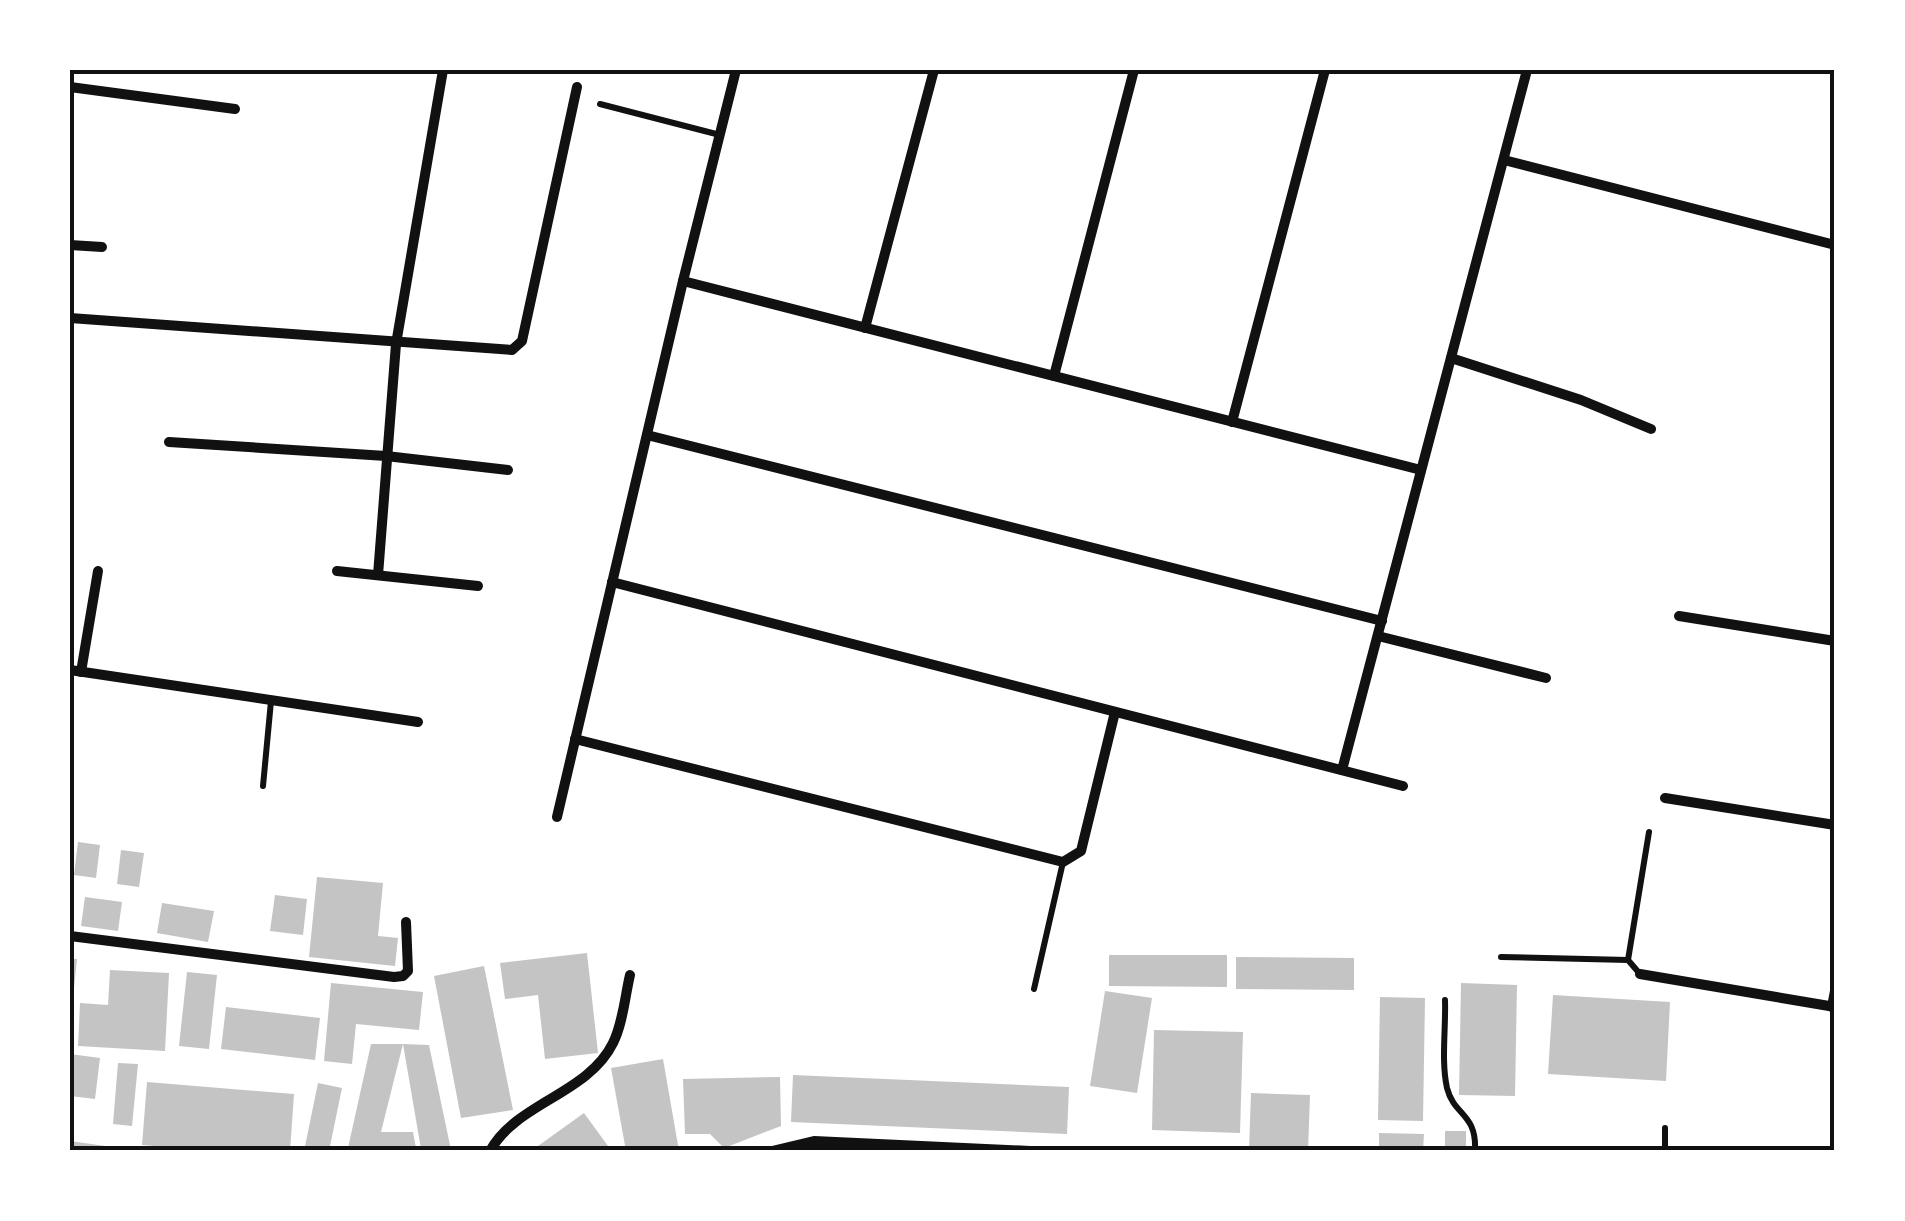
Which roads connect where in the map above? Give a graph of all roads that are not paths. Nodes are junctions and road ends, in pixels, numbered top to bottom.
1 (443, 70) edge
2 (736, 70) edge
3 (934, 70) edge
4 (1134, 70) edge
5 (1325, 70) edge
6 (1527, 70) edge
7 (70, 87) edge
8 (578, 87) dead end
9 (600, 104) dead end
10 (235, 109) dead end
11 (720, 135) junction
12 (1504, 160) junction
13 (70, 244) edge
14 (1835, 245) edge
15 (102, 247) dead end
16 (683, 280) junction
17 (70, 318) edge
18 (866, 328) junction
19 (396, 344) junction
20 (1451, 358) junction
21 (1054, 376) junction
22 (1232, 422) junction
23 (1651, 429) dead end
24 (646, 436) junction
25 (169, 442) dead end
26 (386, 456) junction
27 (508, 470) dead end
28 (1422, 470) junction
29 (337, 570) dead end
30 (98, 571) dead end
31 (378, 575) junction
32 (612, 582) junction
33 (478, 586) dead end
34 (1679, 616) dead end
35 (1382, 620) junction
36 (1378, 636) junction
37 (1835, 641) edge
38 (76, 671) edge
39 (1546, 678) dead end
40 (271, 700) junction
41 (1115, 712) junction
42 (418, 722) dead end
43 (575, 740) junction
44 (1342, 770) junction
45 (263, 786) dead end
46 (1403, 786) dead end
47 (1664, 798) dead end
48 (557, 817) dead end
49 (1835, 825) edge
50 (1649, 832) dead end
51 (1063, 862) junction
52 (406, 922) dead end
53 (70, 936) edge
54 (1502, 957) dead end
55 (1628, 960) junction
56 (630, 974) dead end
57 (1640, 974) joint
58 (1034, 989) dead end
59 (1835, 991) edge
60 (1445, 1000) dead end
61 (1834, 1007) edge
62 (1665, 1128) dead end
63 (490, 1151) edge
64 (772, 1151) edge
65 (1030, 1151) edge
66 (1475, 1151) edge
67 (1665, 1151) edge

1 - 19 street
2 - 11 street
3 - 18 street
4 - 21 street
5 - 22 street
6 - 12 street
7 - 10 street
8 - 19 street
9 - 11 lane
11 - 16 street
12 - 14 street
12 - 20 street
13 - 15 street
16 - 18 street
16 - 24 street
17 - 19 street
18 - 21 street
19 - 26 street
20 - 23 street
20 - 28 street
21 - 22 street
22 - 28 street
24 - 32 street
24 - 35 street
25 - 26 street
26 - 27 street
26 - 31 street
28 - 35 street
29 - 31 street
30 - 38 street
31 - 33 street
32 - 41 street
32 - 43 street
34 - 37 street
35 - 36 street
36 - 39 street
36 - 44 street
38 - 40 street
40 - 42 street
40 - 45 lane
41 - 44 street
41 - 51 street
43 - 48 street
43 - 51 street
44 - 46 street
47 - 49 street
50 - 55 lane
51 - 58 lane
52 - 53 street
54 - 55 lane
55 - 57 lane
56 - 63 street
57 - 61 street
59 - 61 street
60 - 66 lane
62 - 67 lane
64 - 65 street

